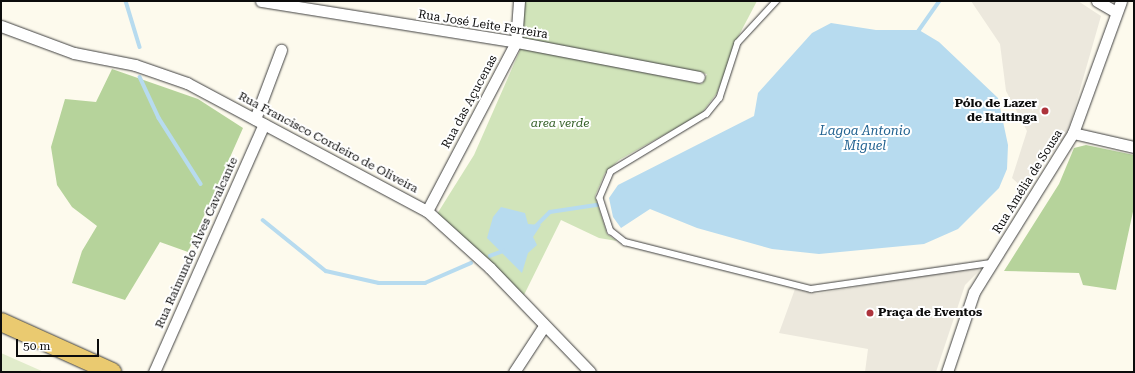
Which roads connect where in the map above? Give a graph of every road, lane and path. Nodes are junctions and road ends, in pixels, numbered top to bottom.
1 (261, 1) edge
2 (519, 1) edge
3 (777, 1) edge
4 (1097, 1) edge
5 (1121, 1) edge
6 (1116, 12) junction
7 (1, 26) edge
8 (516, 42) junction
9 (281, 50) dead end
10 (700, 77) dead end
11 (259, 121) junction
12 (1073, 134) junction
13 (1134, 147) edge
14 (427, 211) junction
15 (992, 263) junction
16 (1, 322) edge
17 (544, 326) junction
18 (112, 372) edge
19 (154, 372) edge
20 (514, 372) edge
21 (590, 372) edge
22 (947, 372) edge

1 - 8 street, Rua José Leite Ferreira
2 - 8 street, Rua das Açucenas
3 - 15 lane
4 - 6 street
5 - 6 street, Rua Amélia de Sousa
6 - 12 street, Rua Amélia de Sousa
7 - 11 street, Rua Francisco Cordeiro de Oliveira
8 - 10 street, Rua José Leite Ferreira
8 - 14 street, Rua das Açucenas
9 - 11 street, Rua Raimundo Alves Cavalcante
11 - 14 street, Rua Francisco Cordeiro de Oliveira
11 - 19 street, Rua Raimundo Alves Cavalcante
12 - 13 street
12 - 15 street, Rua Amélia de Sousa
14 - 17 street, Rua Francisco Cordeiro de Oliveira
15 - 22 street, Rua Amélia de Sousa
16 - 18 main road
17 - 20 street
17 - 21 street, Rua Francisco Cordeiro de Oliveira

